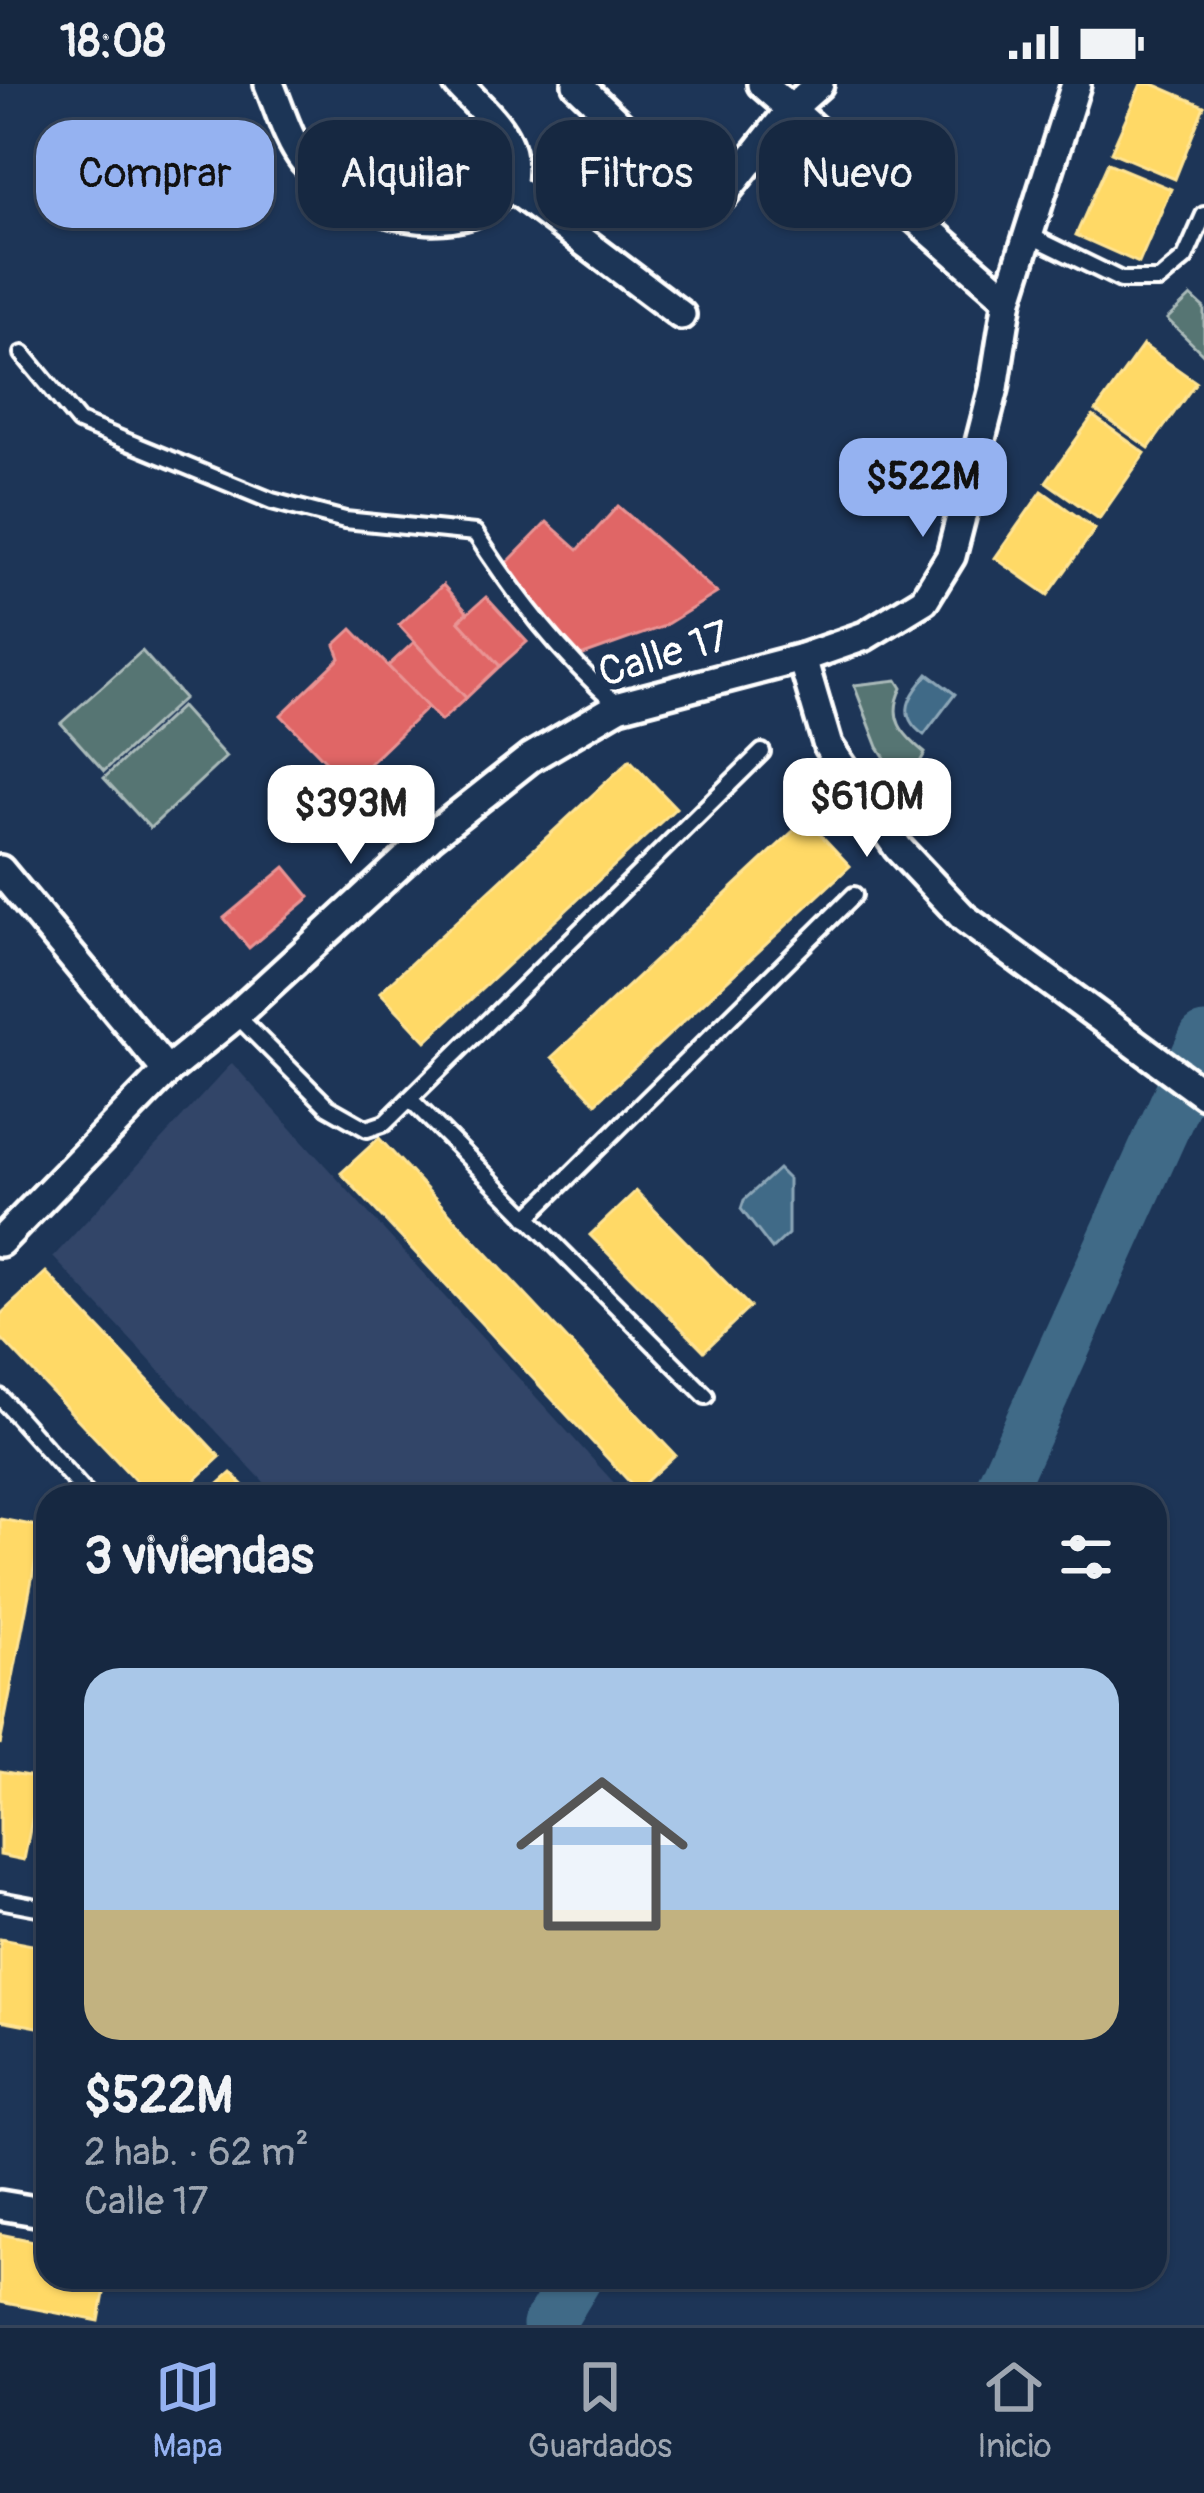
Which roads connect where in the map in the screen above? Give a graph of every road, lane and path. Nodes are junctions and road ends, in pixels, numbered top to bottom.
1 (269, 84) edge
2 (458, 84) edge
3 (577, 84) edge
4 (762, 84) edge
5 (819, 84) edge
6 (1076, 84) edge
7 (791, 110) junction
8 (490, 120) edge
9 (298, 148) edge
10 (512, 188) edge
11 (1204, 214) edge
12 (1027, 234) junction
13 (1008, 299) junction
14 (681, 315) dead end
15 (23, 354) dead end
16 (802, 658) junction
17 (620, 706) junction
18 (762, 752) dead end
19 (0, 870) edge
20 (854, 895) dead end
21 (236, 1015) junction
22 (167, 1071) junction
23 (1204, 1094) edge
24 (410, 1100) junction
25 (527, 1217) junction
26 (0, 1242) edge
27 (706, 1396) dead end
28 (0, 1397) edge
29 (78, 1485) edge
30 (0, 1900) edge
31 (36, 1907) edge
32 (0, 2205) edge
33 (36, 2211) edge

1 - 9 street
2 - 8 street
3 - 7 street
4 - 7 street
5 - 7 street
6 - 12 street, Calle 17
7 - 13 street
10 - 14 street
11 - 12 lane
12 - 13 street, Calle 17
13 - 16 street, Calle 17
15 - 17 lane
16 - 17 street, Calle 17
16 - 23 street
17 - 21 street, Calle 17
18 - 24 lane
19 - 22 street
20 - 25 lane
21 - 22 street, Calle 17
21 - 24 lane
22 - 26 street, Calle 17
24 - 25 lane
25 - 27 lane
28 - 29 lane
30 - 31 lane
32 - 33 street

